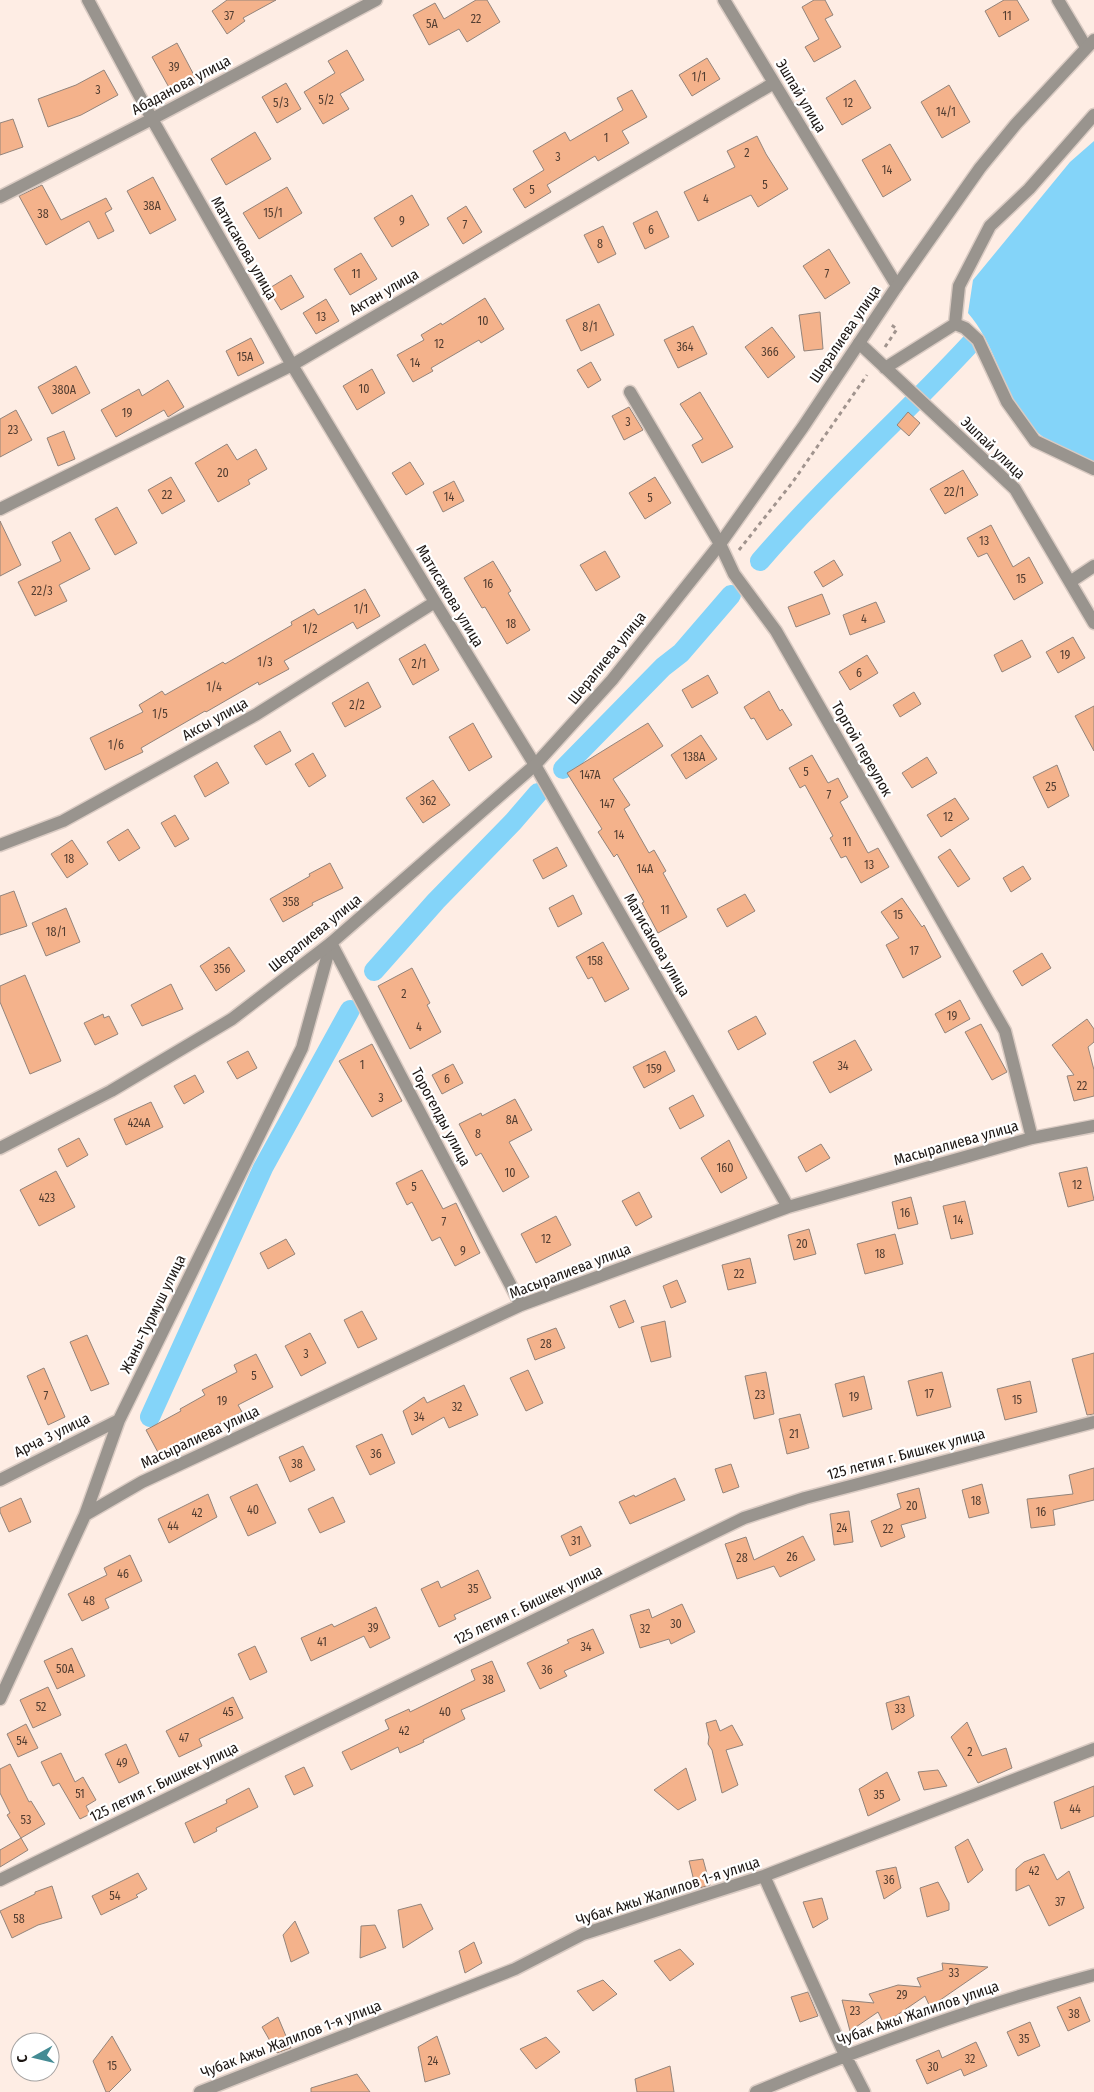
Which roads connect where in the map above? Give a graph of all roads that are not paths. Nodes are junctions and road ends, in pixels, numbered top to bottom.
1 (88, 0) edge
2 (376, 0) edge
3 (724, 0) edge
4 (1058, 0) edge
5 (1090, 44) edge
6 (774, 82) junction
7 (1094, 114) edge
8 (152, 119) junction
9 (0, 197) edge
10 (897, 286) junction
11 (954, 324) junction
12 (859, 344) junction
13 (292, 365) junction
14 (885, 368) junction
15 (630, 392) dead end
16 (1094, 469) edge
17 (0, 509) edge
18 (720, 544) junction
19 (1094, 566) edge
20 (1070, 582) junction
21 (435, 602) junction
22 (1094, 623) edge
23 (535, 765) junction
24 (0, 845) edge
25 (331, 943) junction
26 (1094, 1126) edge
27 (1032, 1138) junction
28 (0, 1148) edge
29 (788, 1207) junction
30 (521, 1305) junction
31 (119, 1420) junction
32 (1094, 1422) edge
33 (0, 1480) edge
34 (85, 1515) junction
35 (0, 1699) edge
36 (1094, 1749) edge
37 (764, 1876) junction
38 (0, 1880) edge
39 (1094, 1975) edge
40 (845, 2055) junction
41 (200, 2092) edge
42 (756, 2092) edge
43 (864, 2092) edge

1 - 8 street, Матисакова улица
2 - 8 street, Абаданова улица
3 - 6 street, Эшпай улица
4 - 5 street
5 - 10 street, Шералиева улица
6 - 10 street, Эшпай улица
6 - 13 street, Актан улица
7 - 11 street
8 - 9 street, Абаданова улица
8 - 13 street, Матисакова улица
10 - 12 street, Шералиева улица
11 - 14 street
11 - 16 street
12 - 14 street, Эшпай улица
12 - 18 street, Шералиева улица
13 - 17 street, Актан улица
13 - 21 street, Матисакова улица
14 - 20 street, Эшпай улица
15 - 18 street, Торгой переулок
18 - 23 street, Шералиева улица
18 - 27 street, Торгой переулок
19 - 20 street
20 - 22 street, Эшпай улица
21 - 23 street, Матисакова улица
21 - 24 street, Аксы улица
23 - 25 street, Шералиева улица
23 - 29 street, Матисакова улица
25 - 28 street, Шералиева улица
25 - 30 street, Торогелды улица
25 - 31 street, Жаны-Турмуш улица
26 - 27 street, Масыралиева улица
27 - 29 street, Масыралиева улица
29 - 30 street, Масыралиева улица
30 - 34 street, Масыралиева улица
31 - 33 street, Арча 3 улица
31 - 34 street, Жаны-Турмуш улица
32 - 38 street, 125 летия г. Бишкек улица
34 - 35 street, Жаны-Турмуш улица
36 - 37 street, Чубак Ажы Жалилов 1-я улица
37 - 40 street
37 - 41 street, Чубак Ажы Жалилов 1-я улица
39 - 40 street, Чубак Ажы Жалилов улица
40 - 42 street, Чубак Ажы Жалилов улица
40 - 43 street

